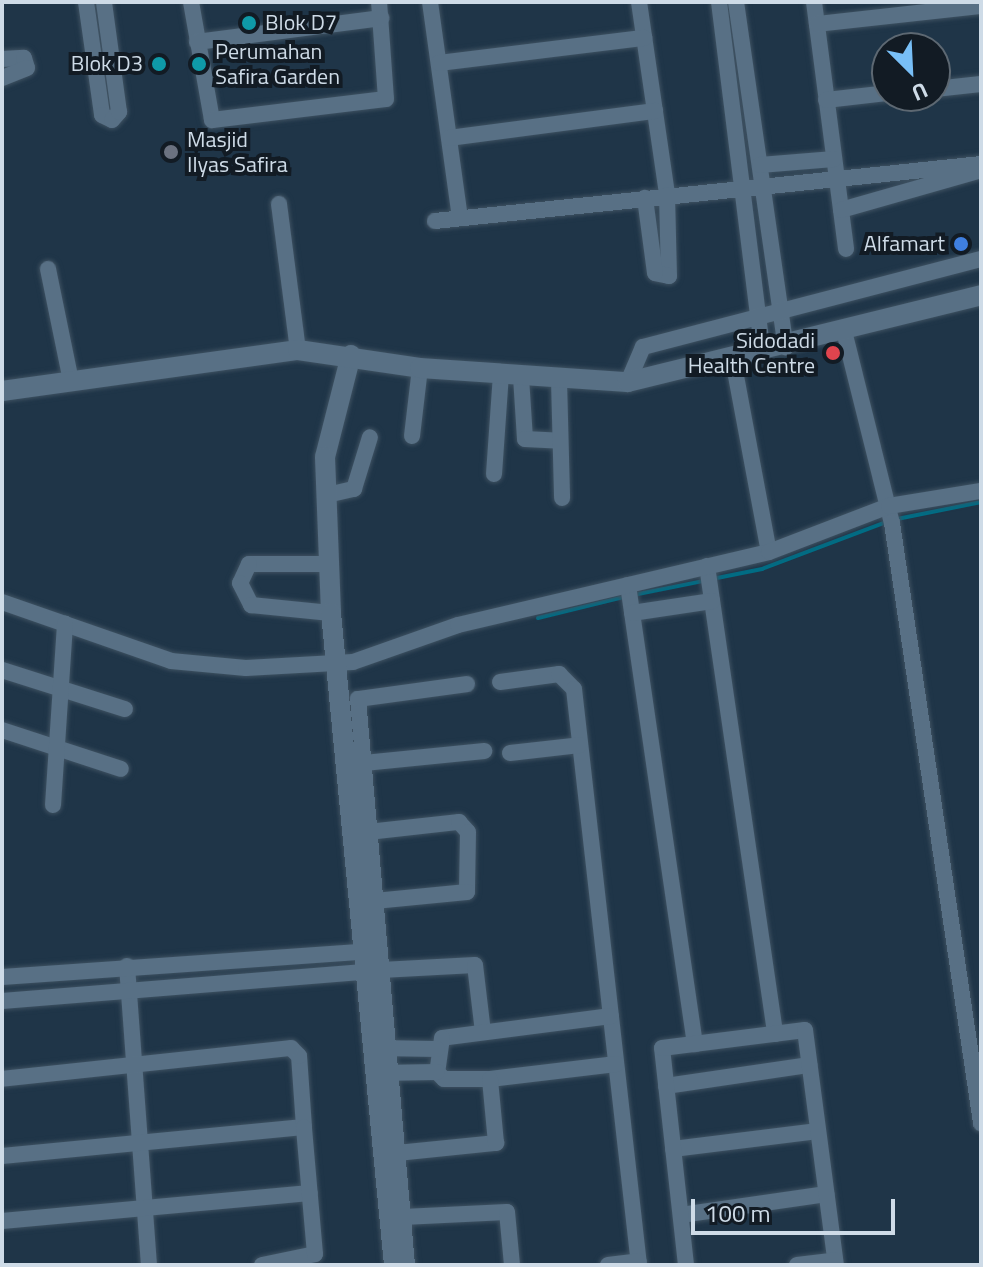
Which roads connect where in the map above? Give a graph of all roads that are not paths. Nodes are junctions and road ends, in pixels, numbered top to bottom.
1 (86, 2) edge
2 (104, 2) edge
3 (191, 2) edge
4 (430, 2) edge
5 (639, 2) edge
6 (719, 2) edge
7 (736, 2) edge
8 (814, 2) edge
9 (981, 6) edge
10 (380, 10) edge
11 (817, 24) junction
12 (740, 28) junction
13 (723, 31) junction
14 (644, 38) junction
15 (197, 42) junction
16 (2, 59) edge
17 (439, 63) junction
18 (2, 78) edge
19 (981, 84) edge
20 (951, 87) edge
21 (871, 95) edge
22 (826, 100) junction
23 (655, 111) junction
24 (449, 138) junction
25 (834, 159) junction
26 (760, 165) junction
27 (981, 167) edge
28 (836, 177) junction
29 (763, 184) junction
30 (745, 186) junction
31 (667, 195) junction
32 (645, 198) junction
33 (279, 204) dead end
34 (841, 210) junction
35 (460, 217) junction
36 (435, 221) dead end
37 (846, 249) dead end
38 (981, 259) edge
39 (48, 269) dead end
40 (981, 295) edge
41 (782, 307) junction
42 (759, 313) junction
43 (844, 331) junction
44 (786, 347) junction
45 (298, 350) junction
46 (763, 353) junction
47 (351, 355) junction
48 (733, 360) junction
49 (420, 368) junction
50 (511, 376) junction
51 (559, 380) junction
52 (71, 381) junction
53 (628, 382) junction
54 (2, 391) edge
55 (412, 436) dead end
56 (370, 437) dead end
57 (560, 441) junction
58 (494, 474) dead end
59 (981, 491) edge
60 (327, 495) junction
61 (562, 498) dead end
62 (890, 514) junction
63 (769, 552) junction
64 (329, 564) junction
65 (708, 568) junction
66 (628, 586) junction
67 (711, 595) junction
68 (2, 602) edge
69 (631, 609) junction
70 (331, 613) junction
71 (65, 623) junction
72 (335, 664) junction
73 (2, 670) edge
74 (500, 682) dead end
75 (467, 684) dead end
76 (60, 693) junction
77 (125, 709) dead end
78 (2, 730) edge
79 (580, 745) junction
80 (57, 751) junction
81 (484, 751) dead end
82 (510, 753) dead end
83 (364, 763) junction
84 (121, 769) dead end
85 (53, 805) dead end
86 (368, 832) junction
87 (374, 901) junction
88 (369, 965) junction
89 (127, 966) junction
90 (2, 977) edge
91 (127, 990) junction
92 (2, 1001) edge
93 (611, 1016) junction
94 (483, 1032) junction
95 (775, 1034) junction
96 (695, 1044) junction
97 (379, 1048) junction
98 (437, 1049) junction
99 (616, 1064) junction
100 (809, 1065) junction
101 (132, 1066) junction
102 (437, 1072) junction
103 (381, 1073) junction
104 (3, 1079) edge
105 (490, 1079) junction
106 (666, 1086) junction
107 (981, 1123) edge
108 (304, 1127) junction
109 (818, 1131) junction
110 (138, 1140) junction
111 (673, 1149) junction
112 (397, 1153) junction
113 (2, 1156) edge
114 (310, 1193) junction
115 (826, 1194) junction
116 (144, 1208) junction
117 (681, 1215) junction
118 (403, 1217) junction
119 (2, 1221) edge
120 (835, 1262) edge
121 (639, 1263) edge
122 (149, 1265) edge
123 (262, 1265) edge
124 (394, 1265) edge
125 (407, 1265) edge
126 (512, 1265) edge
127 (608, 1265) edge
128 (686, 1265) edge
129 (797, 1265) edge

1 - 2 street
3 - 15 street
4 - 17 street
5 - 14 street
6 - 13 street
7 - 12 street
8 - 11 street
9 - 11 street
10 - 15 street
10 - 15 street
11 - 22 street
12 - 13 street
12 - 26 street
13 - 30 street
14 - 17 street
14 - 23 street
16 - 18 street
17 - 24 street
19 - 20 street
21 - 22 street
22 - 25 street
23 - 24 street
23 - 31 street
24 - 35 street
25 - 26 street
25 - 28 street
26 - 29 street
27 - 28 street
27 - 34 street
28 - 29 street
28 - 34 street
29 - 30 street
29 - 41 street
30 - 31 street
30 - 42 street
31 - 32 street
31 - 32 street
32 - 35 street
33 - 45 street
34 - 37 street
35 - 36 street
38 - 41 street
39 - 52 street
40 - 43 street
41 - 42 street
41 - 44 street
42 - 46 street
42 - 53 street
43 - 44 street
43 - 62 street
44 - 46 street
45 - 47 street
45 - 52 street
46 - 48 street
47 - 49 street
47 - 60 street
48 - 53 street
48 - 63 street
49 - 50 street
49 - 55 street
50 - 51 street
50 - 57 street
50 - 58 street
51 - 53 street
51 - 57 street
52 - 54 street
56 - 60 street
57 - 61 street
59 - 62 street
60 - 64 street
62 - 63 street
62 - 107 street
63 - 65 street
64 - 70 street
64 - 70 street
65 - 66 street
65 - 67 street
66 - 69 street
66 - 72 street
67 - 69 street
67 - 95 street
68 - 71 street
69 - 96 street
70 - 72 street
71 - 72 street
71 - 76 street
72 - 88 street
73 - 76 street
74 - 79 street
75 - 83 street
76 - 77 street
76 - 80 street
78 - 80 street
79 - 82 street
79 - 93 street
80 - 84 street
80 - 85 street
81 - 83 street
83 - 86 street
86 - 87 street
86 - 87 street
87 - 88 street
88 - 89 street
88 - 91 street
88 - 94 street
88 - 97 street
89 - 90 street
89 - 91 street
91 - 92 street
91 - 101 street
93 - 94 street
93 - 99 street
94 - 98 street
95 - 96 street
95 - 100 street
96 - 106 street
97 - 98 street
97 - 103 street
98 - 102 street
99 - 105 street
99 - 121 street
100 - 106 street
100 - 109 street
101 - 104 street
101 - 108 street
101 - 110 street
102 - 103 street
102 - 105 street
103 - 112 street
103 - 124 street
105 - 112 street
106 - 111 street
108 - 110 street
108 - 114 street
109 - 111 street
109 - 115 street
110 - 113 street
110 - 116 street
111 - 117 street
112 - 118 street
114 - 116 street
114 - 123 street
115 - 117 street
115 - 120 street
116 - 119 street
116 - 122 street
117 - 128 street
118 - 125 street
118 - 126 street
120 - 129 street
121 - 127 street

